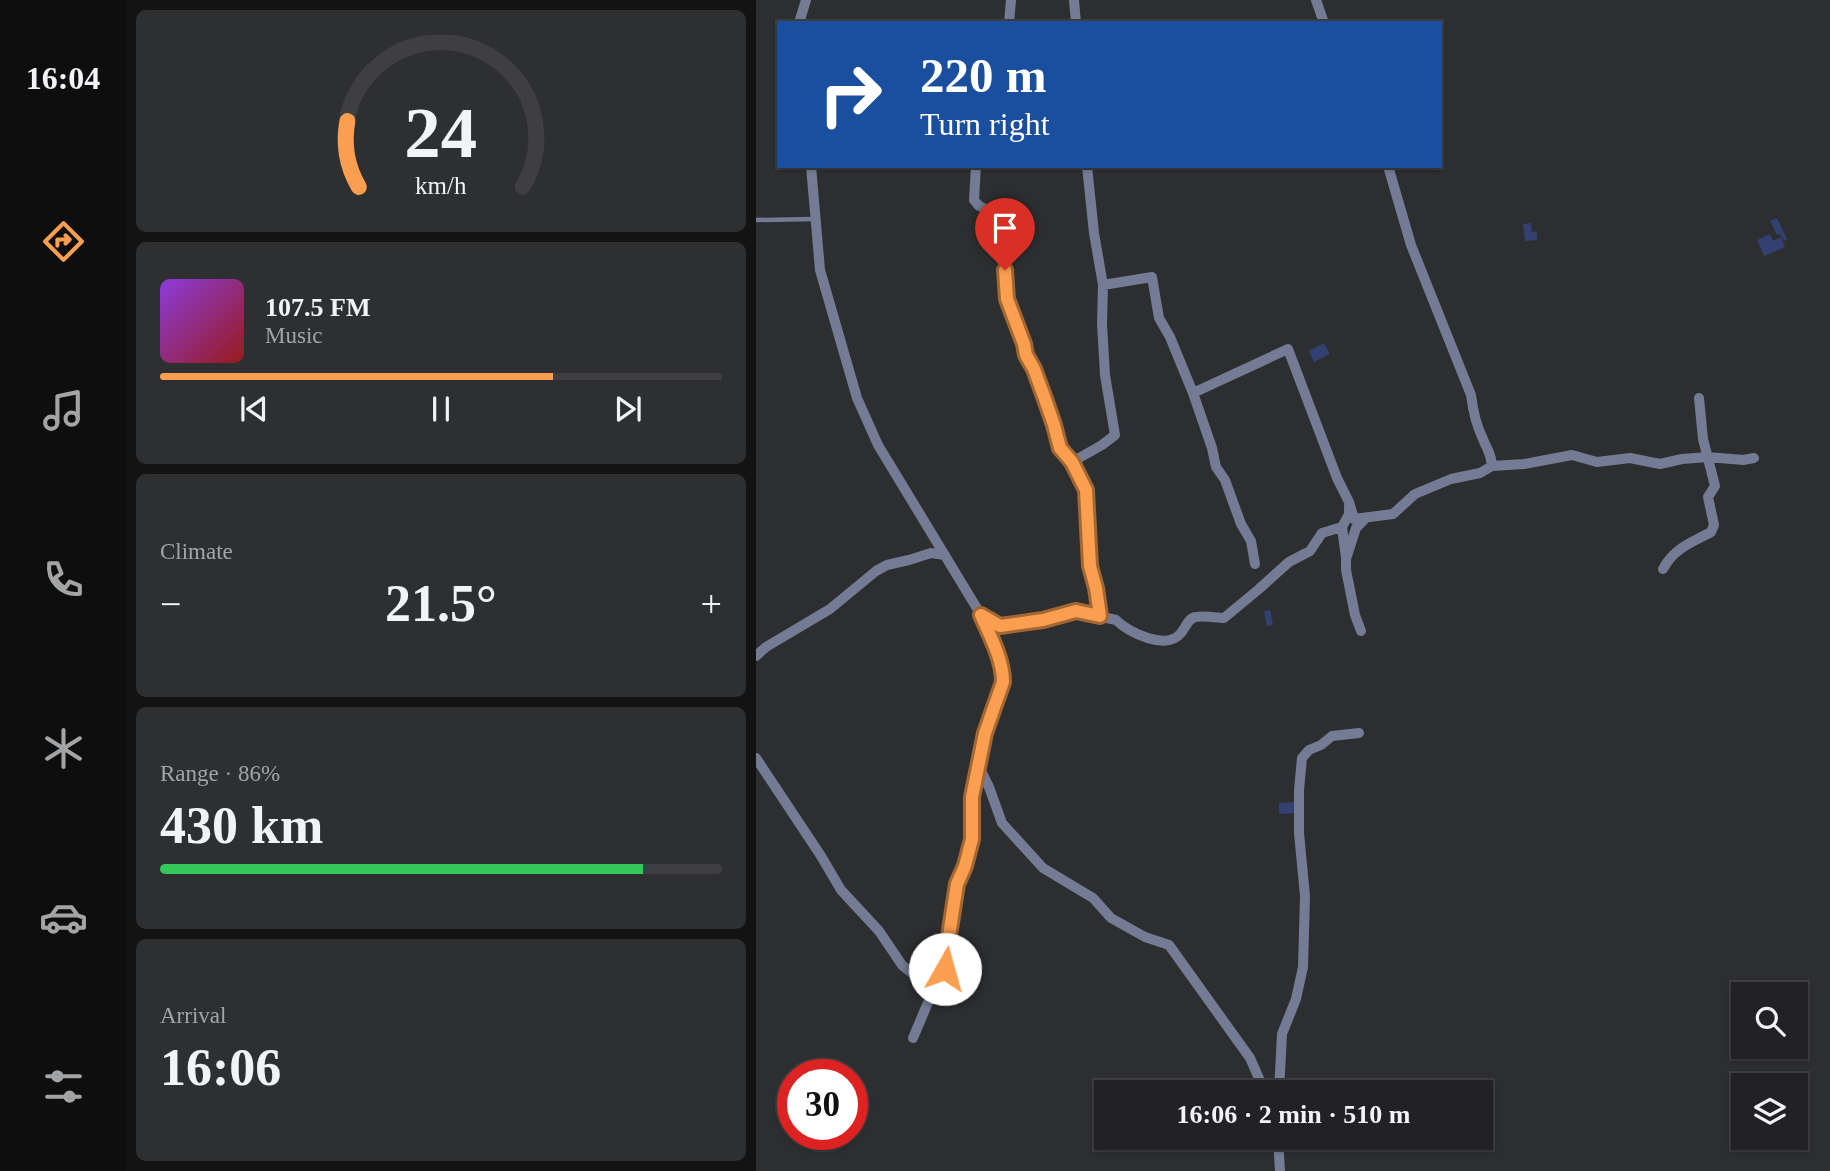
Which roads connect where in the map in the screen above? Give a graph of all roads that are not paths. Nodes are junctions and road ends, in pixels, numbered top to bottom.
1 (806, 0) edge
2 (1011, 0) edge
3 (1074, 0) edge
4 (1316, 0) edge
5 (800, 21) edge
6 (1009, 21) edge
7 (1076, 21) edge
8 (1323, 21) edge
9 (811, 168) edge
10 (976, 168) edge
11 (1087, 168) edge
12 (1389, 168) edge
13 (816, 219) junction
14 (756, 220) edge
15 (1103, 285) junction
16 (1193, 393) junction
17 (1699, 398) dead end
18 (1708, 457) junction
19 (1754, 458) dead end
20 (1072, 462) junction
21 (1492, 466) junction
22 (1349, 502) junction
23 (1365, 519) junction
24 (1342, 527) junction
25 (945, 555) junction
26 (1346, 559) junction
27 (1255, 564) dead end
28 (1663, 569) dead end
29 (981, 615) junction
30 (1100, 616) junction
31 (1362, 631) dead end
32 (756, 656) edge
33 (1359, 733) dead end
34 (756, 758) edge
35 (979, 767) junction
36 (932, 993) junction
37 (912, 1038) dead end
38 (1260, 1080) edge
39 (1280, 1080) edge
40 (1279, 1150) edge
41 (1280, 1171) edge

1 - 5 street
2 - 6 street
3 - 7 street
4 - 8 street
9 - 13 street
10 - 20 street
11 - 15 street
12 - 21 street
13 - 14 lane
13 - 25 street
15 - 16 street
15 - 20 street
16 - 22 street
16 - 27 street
17 - 18 street
18 - 19 street
18 - 21 street
18 - 28 street
20 - 30 street
21 - 23 street
22 - 23 street
22 - 24 street
23 - 26 street
24 - 26 street
24 - 30 street
25 - 29 street
25 - 32 street
26 - 31 street
29 - 30 street
29 - 35 street
33 - 39 street
34 - 36 street
35 - 36 street
35 - 38 street
36 - 37 street
40 - 41 street

